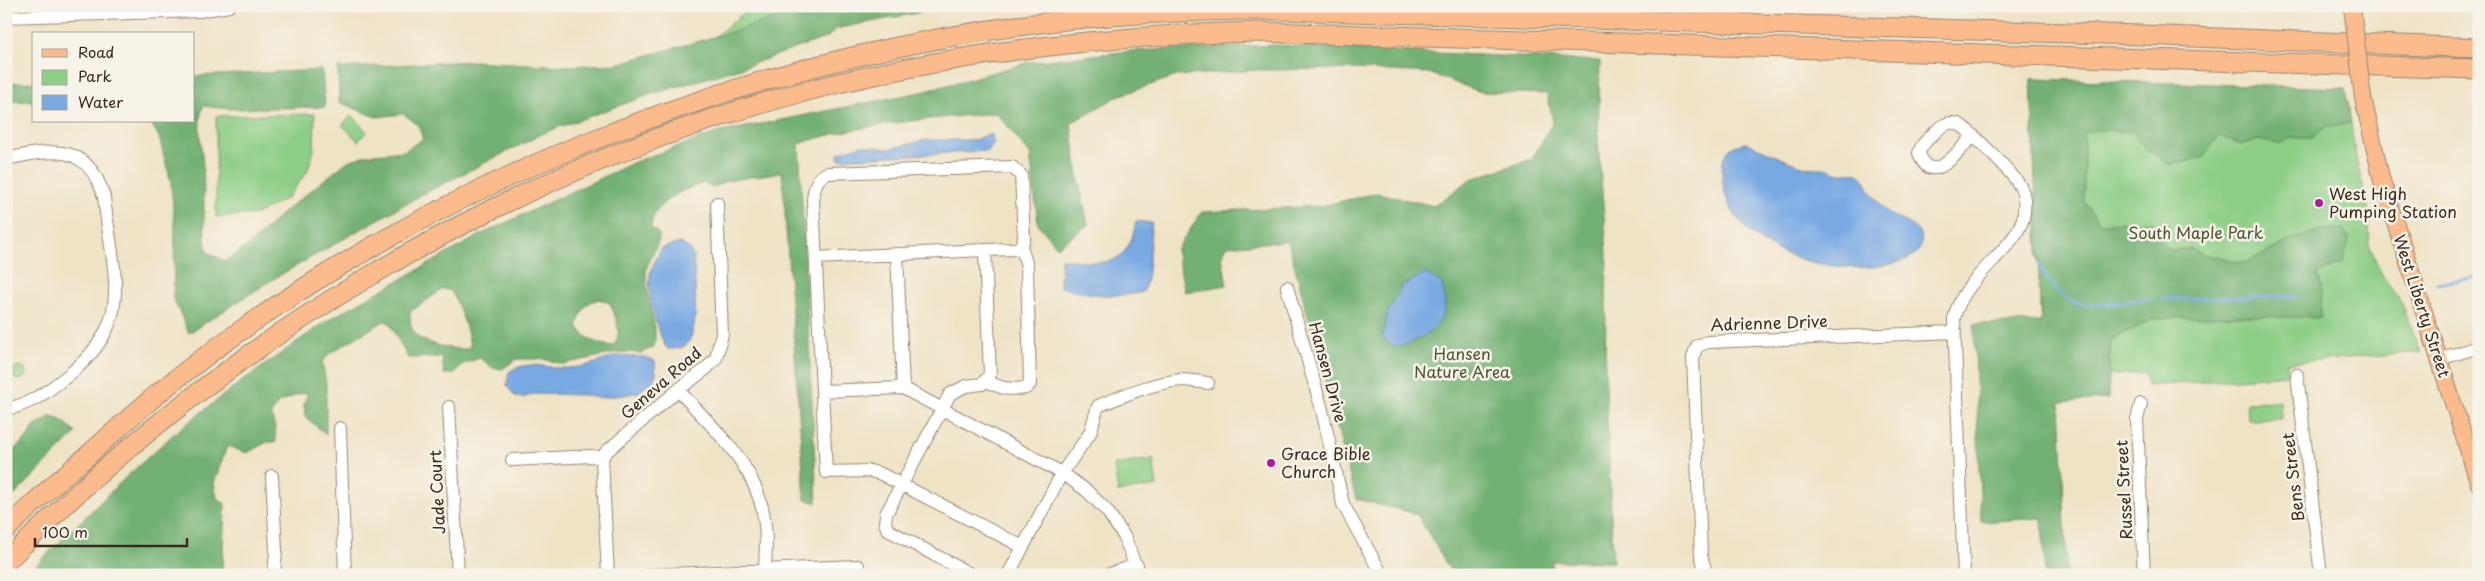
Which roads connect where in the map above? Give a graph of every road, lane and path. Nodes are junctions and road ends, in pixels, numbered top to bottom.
1 (229, 6) edge
2 (2352, 7) edge
3 (6, 17) edge
4 (2479, 48) edge
5 (2479, 69) edge
6 (1973, 136) dead end
7 (6, 159) edge
8 (717, 202) dead end
9 (1021, 246) junction
10 (985, 250) junction
11 (897, 254) junction
12 (816, 258) junction
13 (1287, 286) dead end
14 (1955, 332) junction
15 (2479, 347) edge
16 (2438, 359) junction
17 (2297, 375) dead end
18 (987, 381) junction
19 (1208, 383) dead end
20 (903, 388) junction
21 (678, 390) junction
22 (822, 391) junction
23 (2141, 404) dead end
24 (449, 407) dead end
25 (6, 408) edge
26 (942, 410) junction
27 (340, 428) dead end
28 (602, 458) junction
29 (512, 460) dead end
30 (1062, 473) junction
31 (272, 476) dead end
32 (2479, 484) edge
33 (902, 485) junction
34 (6, 530) edge
35 (1023, 547) junction
36 (6, 562) edge
37 (858, 566) dead end
38 (1138, 570) edge
39 (765, 572) edge
40 (274, 575) edge
41 (345, 575) edge
42 (458, 575) edge
43 (608, 575) edge
44 (648, 575) edge
45 (972, 575) edge
46 (1008, 575) edge
47 (1107, 575) edge
48 (1382, 575) edge
49 (1707, 575) edge
50 (1964, 575) edge
51 (2144, 575) edge
52 (2321, 575) edge

1 - 3 street
2 - 16 main road, West Liberty Street, bridge
4 - 34 highway
5 - 36 highway
6 - 14 street
7 - 25 street
8 - 21 street, Geneva Road
9 - 10 street
9 - 12 street
9 - 18 street
10 - 11 street
10 - 18 street
11 - 12 street
11 - 20 street
12 - 22 street
13 - 48 street, Hansen Drive
14 - 49 street, Adrienne Drive
14 - 50 street
15 - 16 street
16 - 32 main road, West Liberty Street
17 - 52 street, Bens Street
18 - 26 street
19 - 30 street
20 - 22 street
20 - 26 street
21 - 28 street, Geneva Road
21 - 39 street
22 - 33 street
23 - 51 street, Russel Street
24 - 42 street, Jade Court
26 - 30 street
26 - 33 street
27 - 41 street
28 - 29 street
28 - 43 street
30 - 35 street
30 - 38 street
31 - 40 street
33 - 35 street
33 - 45 street
35 - 46 street
37 - 39 street
38 - 47 street
39 - 44 street

